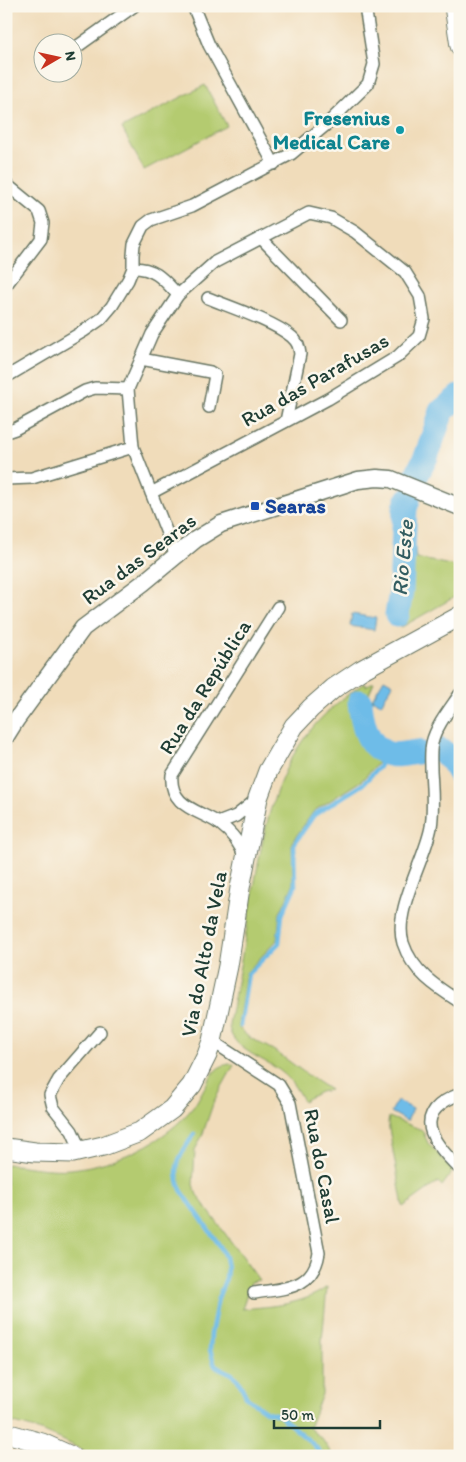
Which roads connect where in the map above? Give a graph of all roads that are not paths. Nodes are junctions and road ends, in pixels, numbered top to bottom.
1 (134, 6) edge
2 (193, 6) edge
3 (365, 6) edge
4 (453, 9) edge
5 (82, 43) edge
6 (460, 46) edge
7 (274, 164) junction
8 (6, 184) edge
9 (261, 238) junction
10 (134, 268) junction
11 (6, 285) edge
12 (178, 295) junction
13 (208, 298) dead end
14 (341, 320) dead end
15 (141, 359) junction
16 (6, 377) edge
17 (128, 390) junction
18 (209, 407) dead end
19 (286, 422) junction
20 (6, 432) edge
21 (133, 447) junction
22 (6, 479) edge
23 (151, 494) junction
24 (456, 504) edge
25 (176, 556) junction
26 (278, 607) dead end
27 (460, 616) edge
28 (460, 694) edge
29 (6, 736) edge
30 (258, 798) junction
31 (236, 816) junction
32 (218, 823) junction
33 (246, 834) junction
34 (460, 1002) edge
35 (100, 1032) dead end
36 (212, 1041) junction
37 (460, 1094) edge
38 (6, 1148) edge
39 (81, 1151) junction
40 (460, 1169) edge
41 (254, 1293) dead end
42 (6, 1433) edge
43 (71, 1456) edge

1 - 5 street
2 - 7 street
3 - 7 street
4 - 6 main road
7 - 10 street
8 - 11 street
9 - 12 street, Rua das Parafusas
9 - 14 street
9 - 19 street, Rua das Parafusas
10 - 12 street
10 - 16 street
12 - 15 street, Rua das Parafusas
13 - 19 street
15 - 17 street, Rua das Parafusas
15 - 18 street
17 - 20 street
17 - 21 street
19 - 23 street, Rua das Parafusas
21 - 22 street
21 - 23 street
23 - 25 street
24 - 25 street, Rua das Searas
25 - 29 street, Rua das Searas
26 - 32 street, Rua da República
27 - 30 main road, Via do Alto da Vela
28 - 34 street
30 - 31 street
30 - 33 main road, Via do Alto da Vela
31 - 32 street
31 - 33 street
32 - 33 street, Rua da República
33 - 36 main road, Via do Alto da Vela
35 - 39 street
36 - 39 main road, Via do Alto da Vela
36 - 41 street, Rua do Casal
37 - 40 street
38 - 39 main road, Via do Alto da Vela
42 - 43 main road

